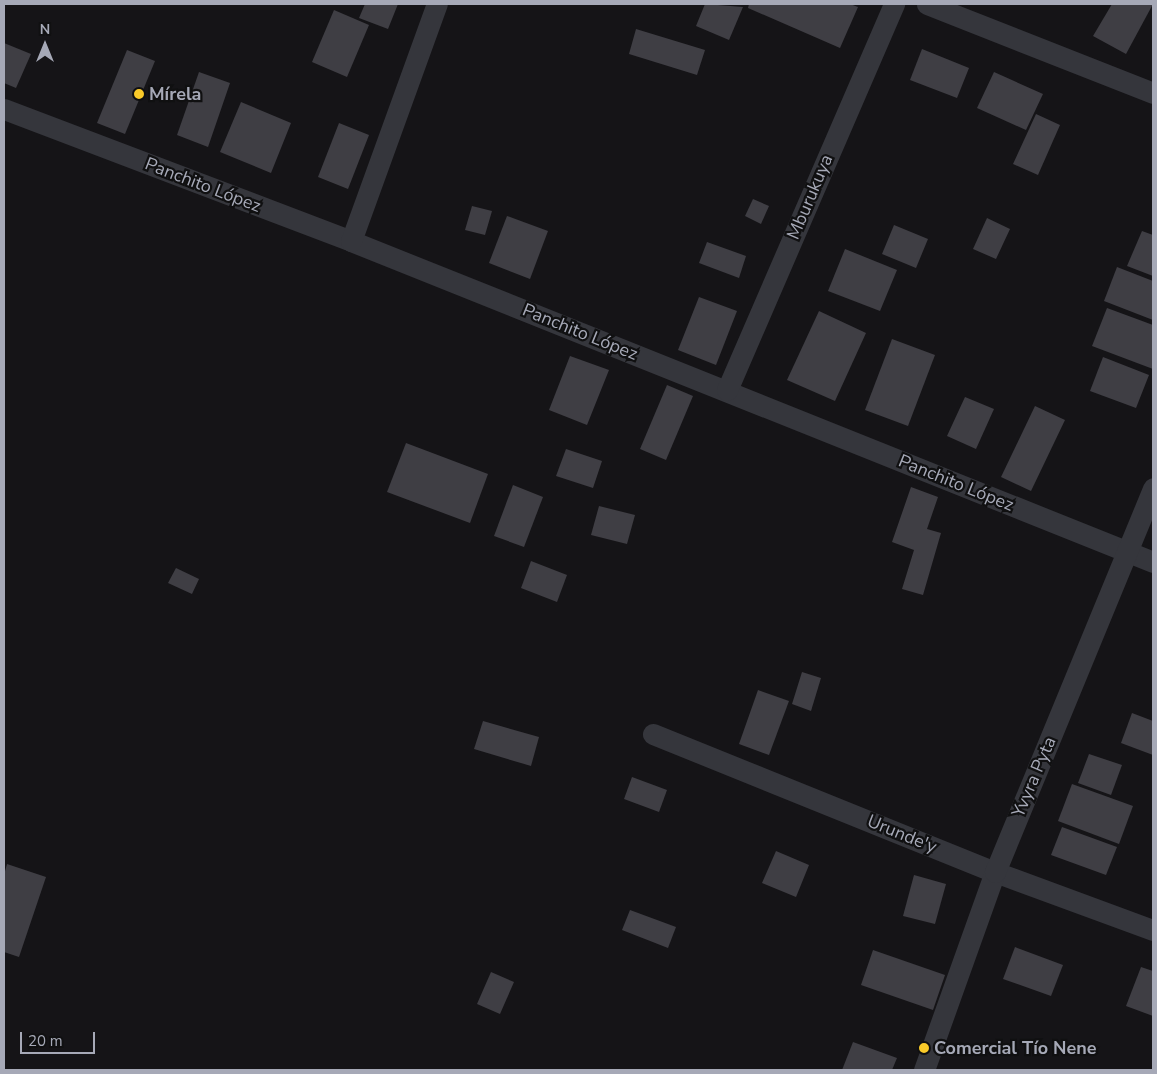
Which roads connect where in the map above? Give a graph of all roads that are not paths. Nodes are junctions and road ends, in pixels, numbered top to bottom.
1 (437, 4) edge
2 (894, 4) edge
3 (927, 4) edge
4 (1153, 93) edge
5 (4, 109) edge
6 (351, 241) junction
7 (727, 390) junction
8 (1153, 488) edge
9 (1129, 552) junction
10 (1153, 562) edge
11 (653, 734) dead end
12 (995, 872) junction
13 (1153, 930) edge
14 (924, 1070) edge

1 - 6 street
2 - 7 street, Mburukuya
3 - 4 street
5 - 6 street, Panchito López
6 - 7 street, Panchito López
7 - 9 street, Panchito López
8 - 9 street, Yvyra Pyta
9 - 10 street, Panchito López
9 - 12 street, Yvyra Pyta
11 - 12 street, Urunde'y
12 - 13 street, Urunde'y
12 - 14 street, Yvyra Pyta

